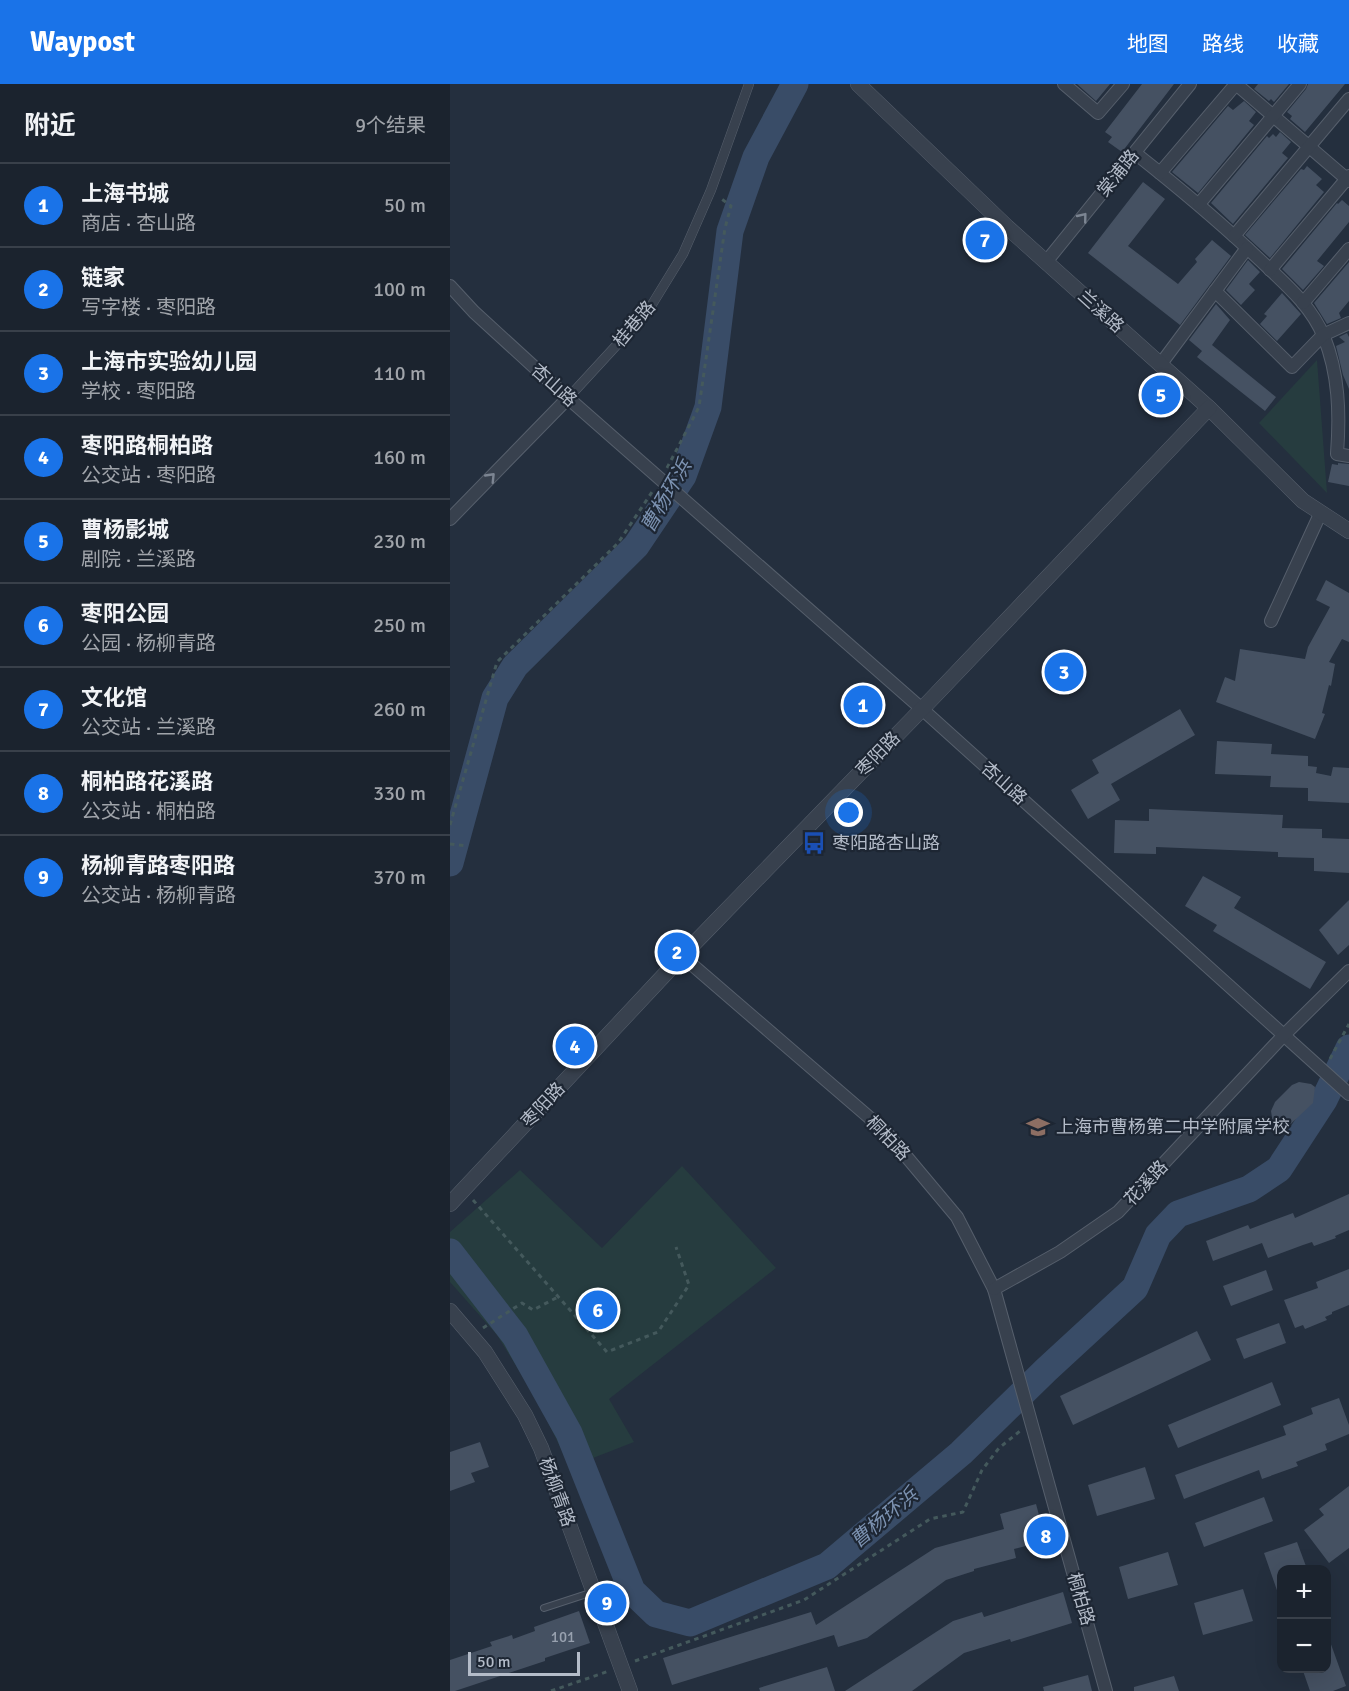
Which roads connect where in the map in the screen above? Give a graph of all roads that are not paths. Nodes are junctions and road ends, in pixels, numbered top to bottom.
1 (749, 84) edge
2 (858, 84) edge
3 (1064, 84) edge
4 (1123, 84) edge
5 (1190, 84) edge
6 (1236, 84) edge
7 (1300, 84) edge
8 (1349, 99) edge
9 (1273, 115) junction
10 (1310, 146) junction
11 (1135, 153) junction
12 (1160, 172) junction
13 (1348, 178) edge
14 (1199, 204) junction
15 (1234, 236) junction
16 (1247, 248) junction
17 (1349, 249) edge
18 (1046, 262) junction
19 (1270, 270) junction
20 (450, 286) edge
21 (1215, 291) junction
22 (1303, 303) junction
23 (1349, 323) edge
24 (1323, 335) junction
25 (1160, 365) junction
26 (1349, 372) edge
27 (1335, 374) junction
28 (568, 398) junction
29 (1209, 408) junction
30 (1344, 409) edge
31 (1349, 456) edge
32 (1321, 512) junction
33 (450, 519) edge
34 (1349, 531) edge
35 (1270, 621) dead end
36 (922, 709) junction
37 (682, 956) junction
38 (1349, 971) edge
39 (1284, 1035) junction
40 (1347, 1093) edge
41 (450, 1204) edge
42 (994, 1289) junction
43 (450, 1311) edge
44 (594, 1592) junction
45 (544, 1608) dead end
46 (630, 1691) edge
47 (1106, 1691) edge

1 - 28 street, 桂巷路
2 - 18 street, 兰溪路
3 - 4 street
5 - 11 street, 棠浦路
6 - 9 street
6 - 12 street
7 - 9 street
8 - 10 street
9 - 10 street
9 - 14 street
10 - 13 street
10 - 15 street
11 - 12 street
18 -> 11 street, 棠浦路
12 - 14 street
13 - 19 street
14 - 15 street
15 - 16 street
16 - 19 street
16 - 21 street
17 - 22 street
18 - 25 street, 兰溪路
19 - 22 street
20 - 28 street, 杏山路
21 - 24 street
21 - 25 street
22 - 24 street
23 - 24 street
24 - 27 street
25 - 29 street, 兰溪路
26 - 27 street
27 - 30 street
33 -> 28 street, 桂巷路
28 - 36 street, 杏山路
29 - 32 street, 兰溪路
29 - 36 street, 枣阳路
30 - 31 street
32 - 34 street, 兰溪路
32 - 35 street
36 - 37 street, 枣阳路
36 - 39 street, 杏山路
37 - 41 street, 枣阳路
37 - 42 street, 桐柏路
38 - 39 street, 花溪路
39 - 40 street, 杏山路
39 - 42 street, 花溪路
42 - 47 street, 桐柏路
43 - 44 street, 杨柳青路
44 - 45 lane
44 - 46 street, 杨柳青路

